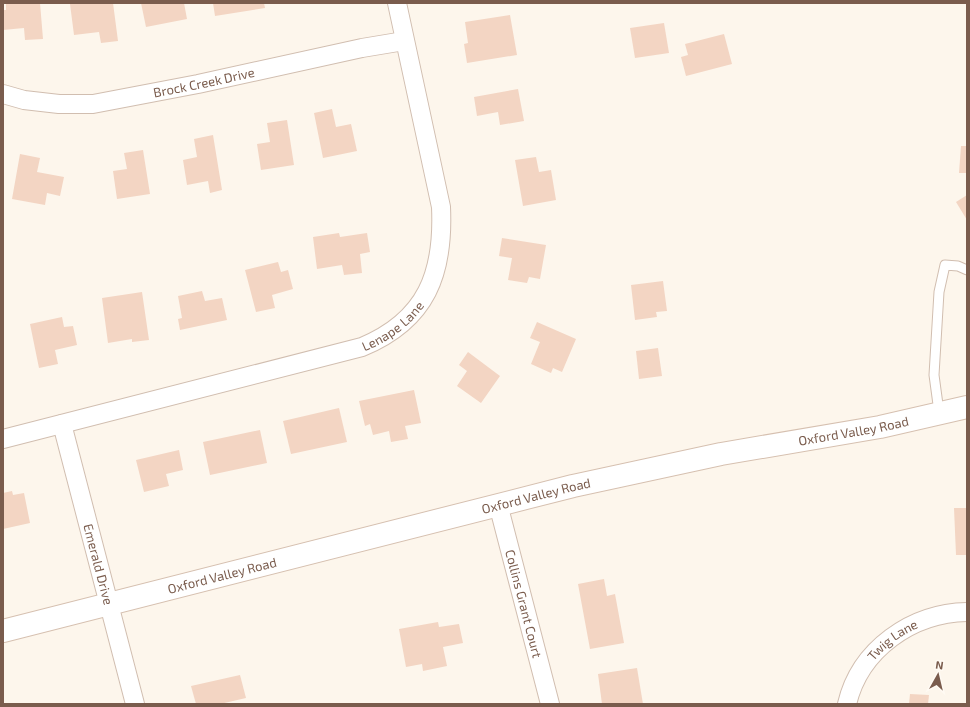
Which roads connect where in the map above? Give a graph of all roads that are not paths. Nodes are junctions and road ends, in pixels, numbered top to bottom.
1 (396, 3) edge
2 (404, 41) junction
3 (3, 94) edge
4 (967, 270) edge
5 (967, 407) edge
6 (939, 412) junction
7 (62, 424) junction
8 (3, 439) edge
9 (498, 504) junction
10 (109, 604) junction
11 (967, 612) edge
12 (3, 631) edge
13 (135, 704) edge
14 (550, 704) edge
15 (847, 704) edge

1 - 2 street, Lenape Lane
2 - 3 street, Brock Creek Drive
2 - 7 street, Lenape Lane
4 - 6 lane
5 - 6 street, Oxford Valley Road
6 - 9 street, Oxford Valley Road
7 - 8 street
7 - 10 street, Emerald Drive
9 - 10 street, Oxford Valley Road
9 - 14 street, Collins Grant Court
10 - 12 street, Oxford Valley Road
10 - 13 street, Emerald Drive
11 - 15 street, Twig Lane

